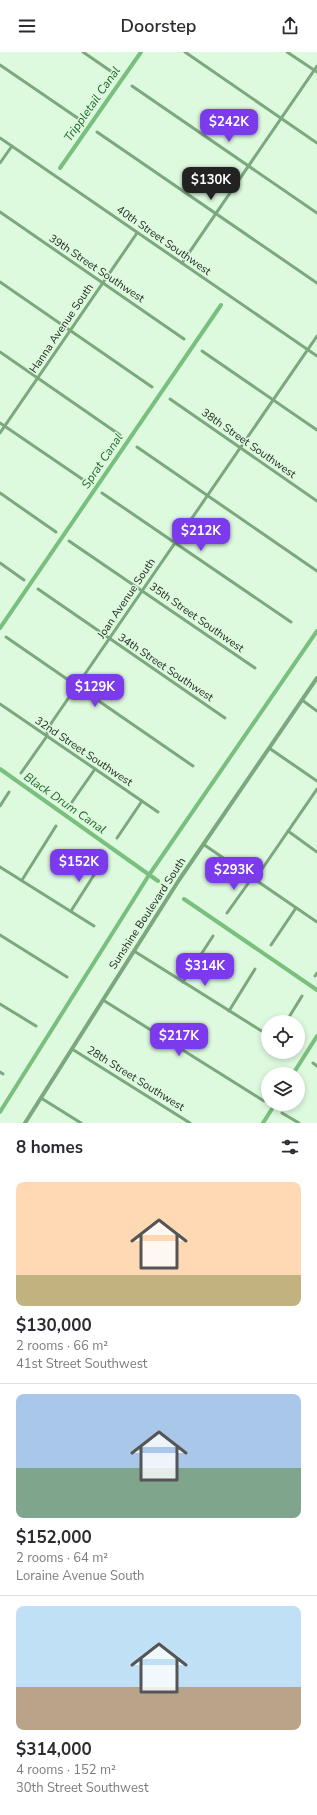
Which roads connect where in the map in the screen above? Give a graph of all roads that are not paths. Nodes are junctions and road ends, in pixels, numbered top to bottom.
1 (83, 52) edge
2 (185, 52) edge
3 (288, 52) edge
4 (0, 65) edge
5 (317, 66) edge
6 (316, 71) edge
7 (112, 72) dead end
8 (132, 86) dead end
9 (281, 118) junction
10 (79, 119) dead end
11 (97, 132) dead end
12 (0, 138) edge
13 (317, 142) edge
14 (12, 146) junction
15 (0, 163) edge
16 (249, 166) junction
17 (0, 212) edge
18 (216, 213) junction
19 (317, 213) edge
20 (137, 233) junction
21 (182, 263) junction
22 (0, 282) edge
23 (103, 283) junction
24 (317, 283) edge
25 (70, 330) junction
26 (317, 336) edge
27 (184, 339) dead end
28 (308, 350) junction
29 (202, 351) dead end
30 (0, 352) edge
31 (317, 356) edge
32 (37, 378) junction
33 (152, 387) dead end
34 (170, 399) dead end
35 (273, 400) junction
36 (0, 423) edge
37 (5, 426) junction
38 (317, 430) edge
39 (0, 433) edge
40 (120, 435) dead end
41 (137, 447) dead end
42 (240, 448) junction
43 (88, 483) dead end
44 (0, 493) edge
45 (102, 493) dead end
46 (208, 495) junction
47 (317, 501) edge
48 (56, 532) dead end
49 (69, 541) dead end
50 (175, 543) junction
51 (0, 563) edge
52 (317, 571) edge
53 (24, 580) dead end
54 (38, 589) dead end
55 (142, 591) junction
56 (291, 622) dead end
57 (6, 637) dead end
58 (109, 639) junction
59 (254, 668) dead end
60 (317, 678) edge
61 (76, 686) junction
62 (302, 700) junction
63 (0, 704) edge
64 (317, 711) edge
65 (226, 718) dead end
66 (47, 736) junction
67 (269, 748) junction
68 (193, 766) dead end
69 (94, 769) junction
70 (21, 773) dead end
71 (317, 781) edge
72 (317, 789) edge
73 (9, 792) dead end
74 (142, 801) junction
75 (72, 802) dead end
76 (0, 806) edge
77 (158, 812) dead end
78 (56, 826) dead end
79 (288, 831) junction
80 (117, 838) dead end
81 (203, 844) junction
82 (317, 852) edge
83 (101, 864) dead end
84 (0, 867) edge
85 (252, 878) junction
86 (22, 880) junction
87 (296, 908) junction
88 (71, 911) junction
89 (227, 913) dead end
90 (317, 922) edge
91 (94, 926) dead end
92 (0, 935) edge
93 (213, 936) dead end
94 (271, 945) dead end
95 (134, 951) junction
96 (256, 969) dead end
97 (67, 978) dead end
98 (183, 982) junction
99 (302, 996) dead end
100 (103, 1000) junction
101 (0, 1004) edge
102 (229, 1011) junction
103 (290, 1015) edge
104 (36, 1026) dead end
105 (261, 1031) edge
106 (72, 1049) junction
107 (313, 1063) dead end
108 (317, 1066) edge
109 (41, 1098) junction
110 (261, 1099) edge
111 (282, 1113) dead end
112 (26, 1123) edge
113 (81, 1123) edge
114 (190, 1123) edge
115 (299, 1123) edge

1 - 7 street
2 - 9 street
3 - 6 street
4 - 10 street
5 - 6 street
6 - 9 street
8 - 16 street
9 - 13 street
9 - 16 street
11 - 18 street
12 - 14 street, 40th Street Southwest
14 - 15 street
14 - 20 street, 40th Street Southwest
16 - 18 street
16 - 19 street
17 - 23 street, 39th Street Southwest
18 - 21 street
18 - 24 street
20 - 21 street, 40th Street Southwest
20 - 23 street, Hanna Avenue South
21 - 28 street, 40th Street Southwest
22 - 25 street
23 - 25 street, Hanna Avenue South
23 - 27 street, 39th Street Southwest
25 - 32 street, Hanna Avenue South
25 - 33 street
26 - 28 street, Joan Avenue South
28 - 31 street, 40th Street Southwest
28 - 35 street, Joan Avenue South
29 - 35 street
30 - 32 street
32 - 37 street, Hanna Avenue South
32 - 40 street
34 - 42 street, 38th Street Southwest
35 - 38 street
35 - 42 street, Joan Avenue South
36 - 37 street
37 - 39 street, Hanna Avenue South
37 - 43 street
41 - 46 street
42 - 46 street, Joan Avenue South
42 - 47 street, 38th Street Southwest
44 - 48 street
45 - 50 street
46 - 50 street, Joan Avenue South
46 - 52 street
49 - 55 street, 35th Street Southwest
50 - 55 street, Joan Avenue South
50 - 56 street
51 - 53 street
54 - 58 street, 34th Street Southwest
55 - 58 street, Joan Avenue South
55 - 59 street, 35th Street Southwest
57 - 61 street
58 - 61 street, Joan Avenue South
58 - 65 street, 34th Street Southwest
60 - 62 street, Sunshine Boulevard South
61 - 66 street, Joan Avenue South
61 - 68 street
62 - 64 street
62 - 67 street, Sunshine Boulevard South
63 - 66 street, 32nd Street Southwest
66 - 69 street, 32nd Street Southwest
66 - 70 street, Joan Avenue South
67 - 71 street
67 - 81 street, Sunshine Boulevard South
69 - 74 street, 32nd Street Southwest
69 - 75 street
72 - 79 street
73 - 76 street
74 - 77 street, 32nd Street Southwest
74 - 80 street
78 - 86 street
79 - 82 street
79 - 85 street
81 - 85 street
81 - 95 street, Sunshine Boulevard South
83 - 88 street
84 - 86 street
85 - 87 street
85 - 89 street
86 - 88 street
87 - 90 street
87 - 94 street
88 - 91 street
92 - 97 street
93 - 98 street
95 - 98 street
95 - 100 street, Sunshine Boulevard South
96 - 102 street
98 - 102 street
99 - 103 street
100 - 106 street, Sunshine Boulevard South
100 - 110 street
101 - 104 street
102 - 105 street
106 - 109 street, Sunshine Boulevard South
106 - 114 street, 28th Street Southwest
107 - 108 street
109 - 112 street, Sunshine Boulevard South
109 - 113 street
111 - 115 street

